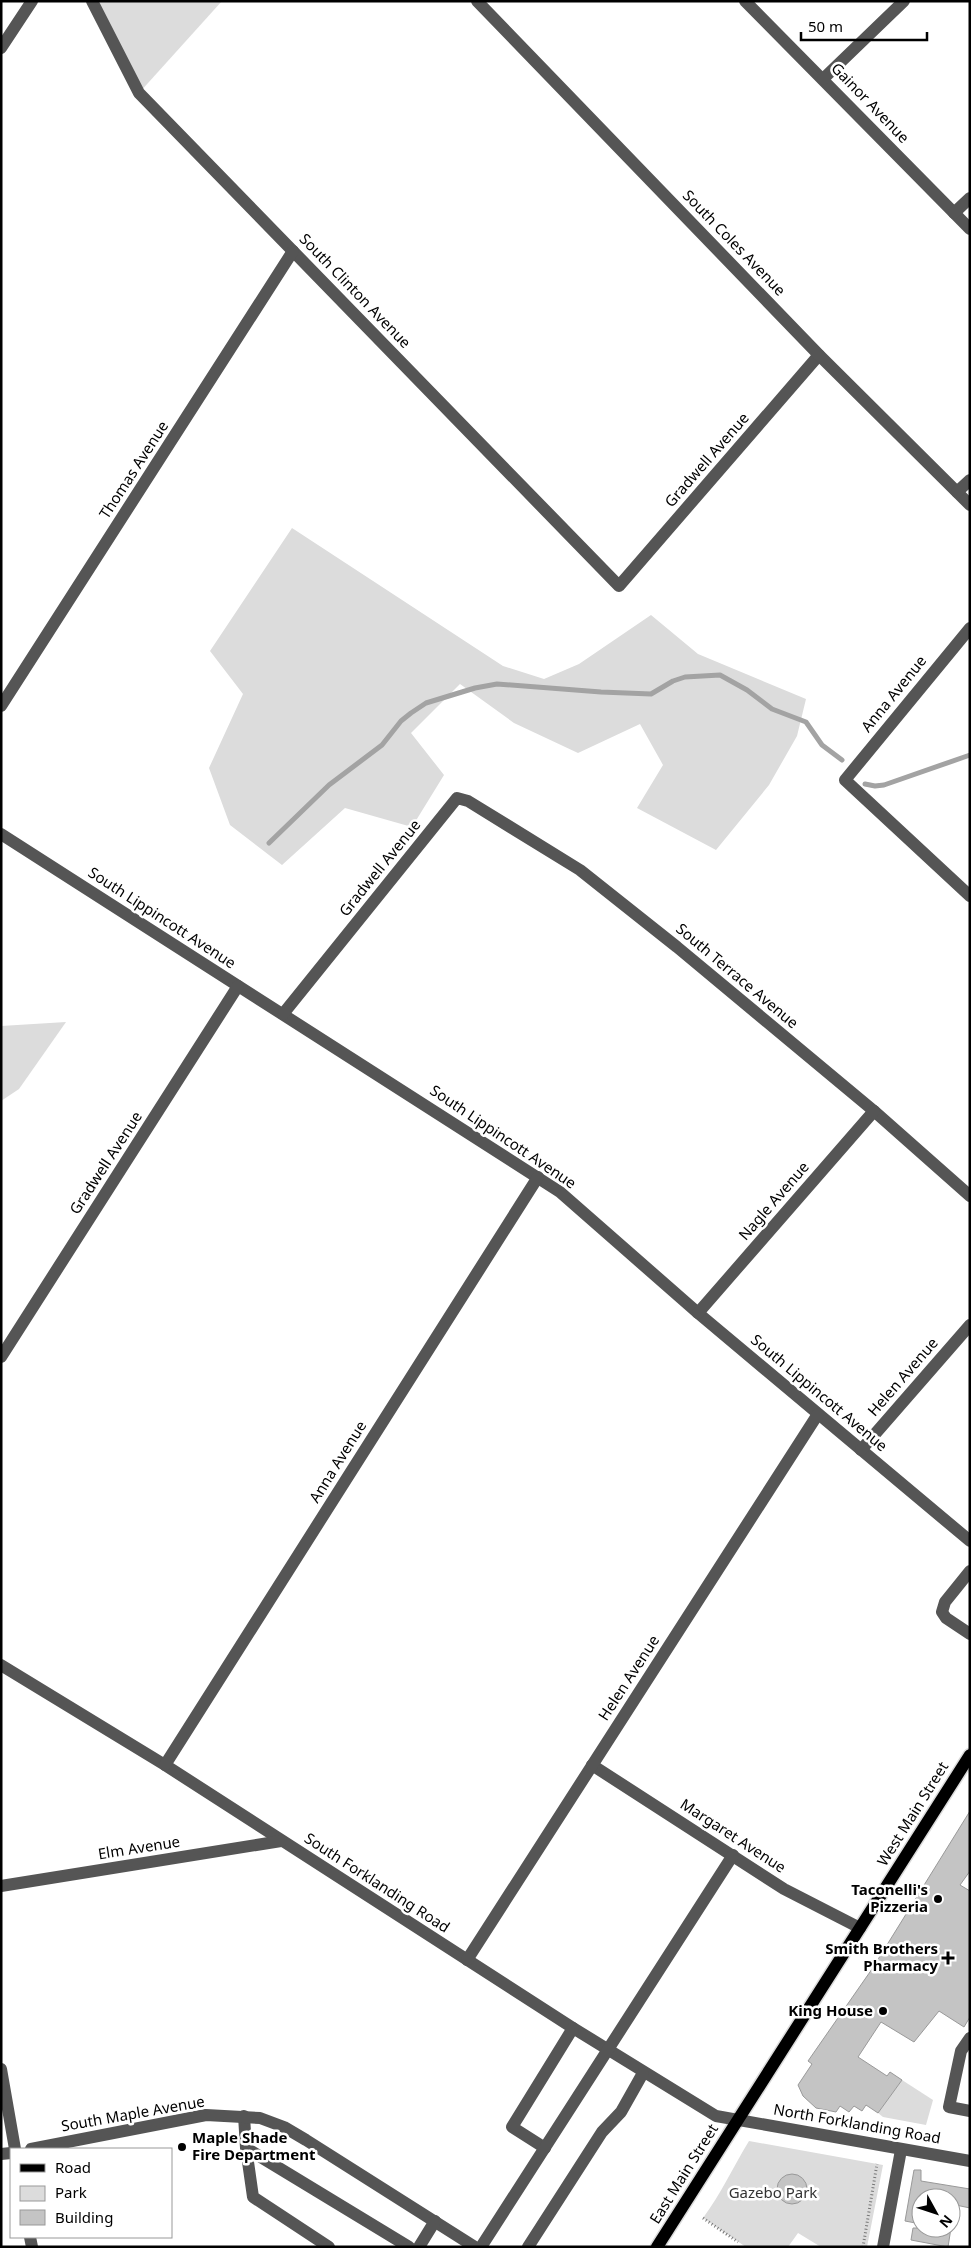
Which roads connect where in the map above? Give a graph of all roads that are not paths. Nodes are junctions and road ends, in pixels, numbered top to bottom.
1 (32, 1) edge
2 (92, 1) edge
3 (477, 1) edge
4 (745, 1) edge
5 (904, 1) edge
6 (1, 48) edge
7 (823, 79) junction
8 (970, 198) edge
9 (954, 212) junction
10 (970, 229) edge
11 (293, 251) junction
12 (819, 354) junction
13 (970, 480) edge
14 (957, 492) junction
15 (970, 505) edge
16 (619, 586) joint
17 (970, 628) edge
18 (1, 706) edge
19 (468, 801) joint
20 (1, 834) edge
21 (970, 896) edge
22 (238, 986) junction
23 (283, 1014) junction
24 (874, 1112) junction
25 (538, 1177) junction
26 (970, 1196) edge
27 (698, 1312) junction
28 (970, 1325) edge
29 (1, 1357) edge
30 (818, 1414) junction
31 (862, 1450) junction
32 (970, 1542) edge
33 (970, 1571) edge
34 (970, 1634) edge
35 (1, 1665) edge
36 (970, 1755) edge
37 (165, 1765) junction
38 (592, 1765) junction
39 (281, 1841) junction
40 (734, 1855) junction
41 (1, 1886) edge
42 (860, 1928) junction
43 (466, 1960) junction
44 (573, 2028) junction
45 (970, 2038) edge
46 (608, 2050) junction
47 (1, 2069) edge
48 (643, 2073) junction
49 (970, 2112) edge
50 (244, 2116) junction
51 (738, 2119) junction
52 (15, 2148) edge
53 (36, 2148) edge
54 (246, 2148) junction
55 (545, 2148) junction
56 (901, 2150) junction
57 (970, 2161) edge
58 (435, 2221) junction
59 (329, 2247) edge
60 (409, 2247) edge
61 (419, 2247) edge
62 (475, 2247) edge
63 (481, 2247) edge
64 (528, 2247) edge
65 (657, 2247) edge
66 (883, 2247) edge

1 - 6 street
2 - 11 street, South Clinton Avenue
3 - 12 street, South Coles Avenue
4 - 7 street, Gainor Avenue
5 - 7 street
7 - 9 street, Gainor Avenue
8 - 9 street
9 - 10 street, Gainor Avenue
11 - 16 street, South Clinton Avenue
11 - 18 street, Thomas Avenue
12 - 14 street, South Coles Avenue
12 - 16 street, Gradwell Avenue
13 - 14 street
14 - 15 street, South Coles Avenue
17 - 21 street, Anna Avenue
19 - 23 street, Gradwell Avenue
19 - 24 street, South Terrace Avenue
20 - 22 street, South Lippincott Avenue
22 - 23 street, South Lippincott Avenue
22 - 29 street, Gradwell Avenue
23 - 25 street, South Lippincott Avenue
24 - 26 street, South Terrace Avenue
24 - 27 street, Nagle Avenue
25 - 27 street, South Lippincott Avenue
25 - 37 street, Anna Avenue
27 - 30 street, South Lippincott Avenue
28 - 31 street, Helen Avenue
30 - 31 street, South Lippincott Avenue
30 - 38 street, Helen Avenue
31 - 32 street, South Lippincott Avenue
33 - 34 street
35 - 37 street, South Forklanding Road
36 - 42 main road, West Main Street
37 - 39 street, South Forklanding Road
38 - 40 street, Margaret Avenue
38 - 43 street, Helen Avenue
39 - 41 street, Elm Avenue
39 - 43 street, South Forklanding Road
40 - 42 street, Margaret Avenue
40 - 46 street
42 - 51 main road, West Main Street
43 - 44 street, South Forklanding Road
44 - 46 street, South Forklanding Road
44 - 55 street
45 - 49 street
46 - 48 street, South Forklanding Road
46 - 55 street
47 - 52 street
48 - 51 street, South Forklanding Road
48 - 64 street
50 - 53 street, South Maple Avenue
50 - 54 street
50 - 58 street, South Maple Avenue
51 - 56 street, North Forklanding Road
51 - 65 main road, East Main Street
54 - 59 street
54 - 60 street
55 - 63 street
56 - 57 street, North Forklanding Road
56 - 66 street
58 - 61 street
58 - 62 street, South Maple Avenue

